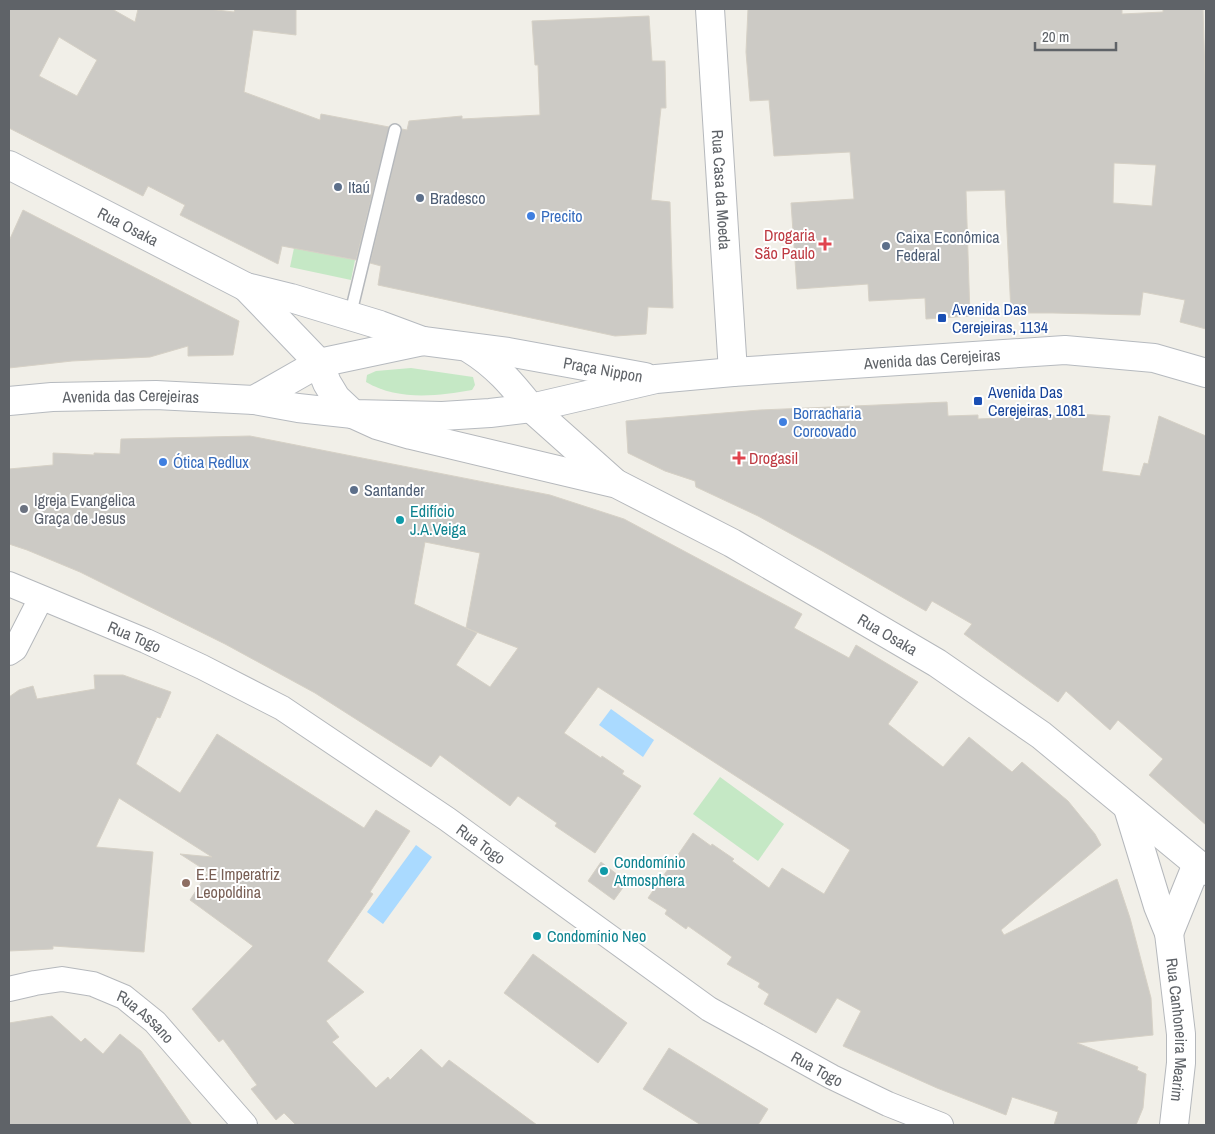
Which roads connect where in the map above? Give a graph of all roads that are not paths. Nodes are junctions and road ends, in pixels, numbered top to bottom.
1 (710, 9) edge
2 (395, 130) dead end
3 (9, 165) edge
4 (246, 287) junction
5 (350, 316) junction
6 (423, 341) junction
7 (464, 346) junction
8 (319, 363) junction
9 (733, 372) junction
10 (1206, 372) edge
11 (656, 379) junction
12 (254, 400) junction
13 (9, 401) edge
14 (531, 408) junction
15 (353, 414) junction
16 (532, 463) joint
17 (617, 484) junction
18 (9, 584) edge
19 (41, 598) junction
20 (9, 653) edge
21 (1128, 808) junction
22 (1202, 868) edge
23 (1169, 934) junction
24 (9, 989) edge
25 (245, 1125) edge
26 (941, 1125) edge
27 (1174, 1125) edge

1 - 9 main road, Rua Casa da Moeda
2 - 5 lane
3 - 4 main road, Rua Osaka
4 - 5 main road, Praça Nippon
4 - 8 main road
5 - 6 main road, Praça Nippon
6 - 7 main road, Praça Nippon
6 - 8 main road, Praça Nippon
7 - 11 main road, Praça Nippon
7 - 14 main road
8 - 12 main road, Praça Nippon
8 - 15 main road
9 - 10 main road, Avenida das Cerejeiras
9 - 11 main road, Avenida das Cerejeiras
11 - 14 main road, Praça Nippon
12 - 13 main road, Avenida das Cerejeiras
12 - 15 main road, Praça Nippon
14 - 15 main road, Praça Nippon
14 - 17 main road
15 - 16 main road, Praça Nippon
16 - 17 main road, Rua Osaka
17 - 21 main road, Rua Osaka
18 - 19 street, Rua Togo
19 - 20 street
19 - 26 street, Rua Togo
21 - 22 main road, Rua Osaka
21 - 23 main road, Rua Canhoneira Mearim
22 - 23 main road, Rua Canhoneira Mearim
23 - 27 main road, Rua Canhoneira Mearim
24 - 25 street, Rua Assano

